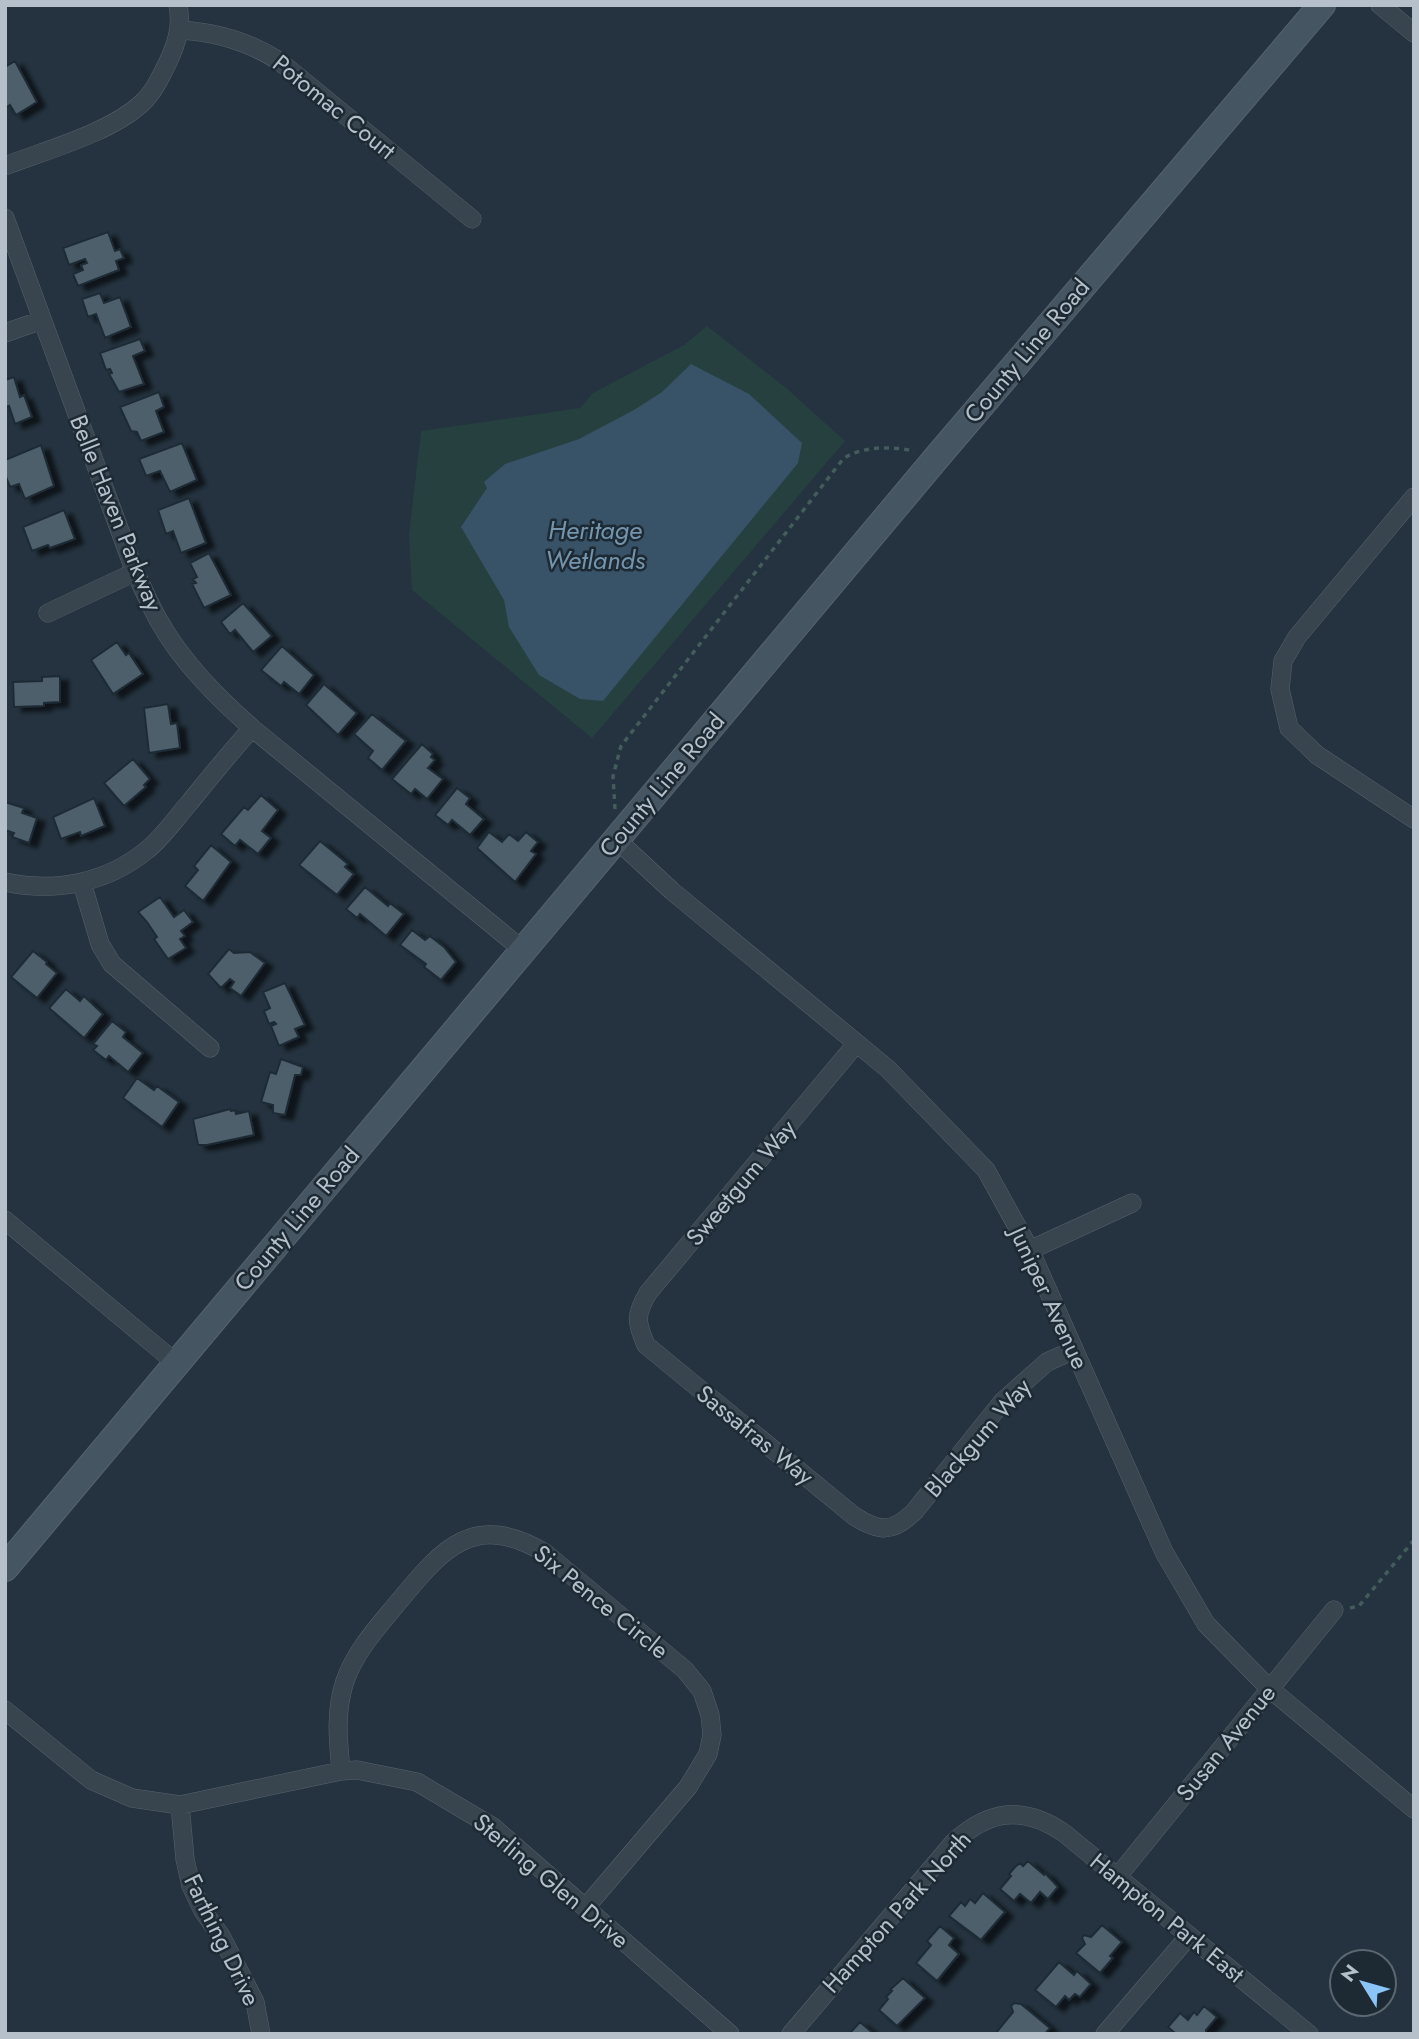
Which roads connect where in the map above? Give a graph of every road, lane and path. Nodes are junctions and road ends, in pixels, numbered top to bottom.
1 (178, 5) edge
2 (1322, 5) edge
3 (1380, 5) edge
4 (179, 30) junction
5 (1414, 33) edge
6 (5, 166) edge
7 (5, 218) edge
8 (472, 219) dead end
9 (42, 320) junction
10 (5, 332) edge
11 (938, 456) junction
12 (1414, 496) edge
13 (135, 572) junction
14 (48, 613) dead end
15 (252, 728) junction
16 (1414, 819) edge
17 (616, 839) junction
18 (5, 882) edge
19 (82, 883) junction
20 (523, 950) junction
21 (856, 1044) junction
22 (210, 1048) dead end
23 (1132, 1203) dead end
24 (5, 1220) edge
25 (1030, 1250) junction
26 (638, 1326) joint
27 (1073, 1350) junction
28 (176, 1363) junction
29 (885, 1529) joint
30 (1414, 1540) edge
31 (5, 1568) edge
32 (1334, 1610) joint
33 (1269, 1688) junction
34 (5, 1710) edge
35 (341, 1771) junction
36 (180, 1805) junction
37 (1414, 1809) edge
38 (1018, 1814) joint
39 (1118, 1876) junction
40 (586, 1907) junction
41 (1189, 1936) junction
42 (261, 2034) edge
43 (730, 2034) edge
44 (791, 2034) edge
45 (1105, 2034) edge
46 (1309, 2034) edge

1 - 4 street
2 - 11 main road, County Line Road
3 - 5 street
4 - 6 street
4 - 8 street, Potomac Court
7 - 9 street, Belle Haven Parkway
9 - 10 street
9 - 13 street, Belle Haven Parkway
11 - 17 main road, County Line Road
11 - 17 path
12 - 16 street
13 - 14 street
13 - 15 street, Belle Haven Parkway
15 - 19 street
15 - 20 street, Belle Haven Parkway
17 - 20 main road, County Line Road
17 - 21 street, Juniper Avenue
18 - 19 street
19 - 22 street
20 - 28 main road, County Line Road
21 - 25 street, Juniper Avenue
21 - 26 street, Sweetgum Way
23 - 25 street
24 - 28 street
25 - 27 street, Juniper Avenue
26 - 29 street, Sassafras Way
27 - 29 street, Blackgum Way
27 - 33 street, Juniper Avenue
28 - 31 main road, County Line Road
30 - 32 path
32 - 33 street, Susan Avenue
33 - 37 street, Juniper Avenue
33 - 39 street, Susan Avenue
34 - 36 street, Sterling Glen Drive
35 - 36 street, Sterling Glen Drive
35 - 40 street, Sterling Glen Drive
35 - 40 street, Six Pence Circle
36 - 42 street, Farthing Drive
38 - 39 street, Hampton Park East
38 - 44 street, Hampton Park North
39 - 41 street, Hampton Park East
40 - 43 street, Sterling Glen Drive
41 - 45 street
41 - 46 street, Hampton Park East

